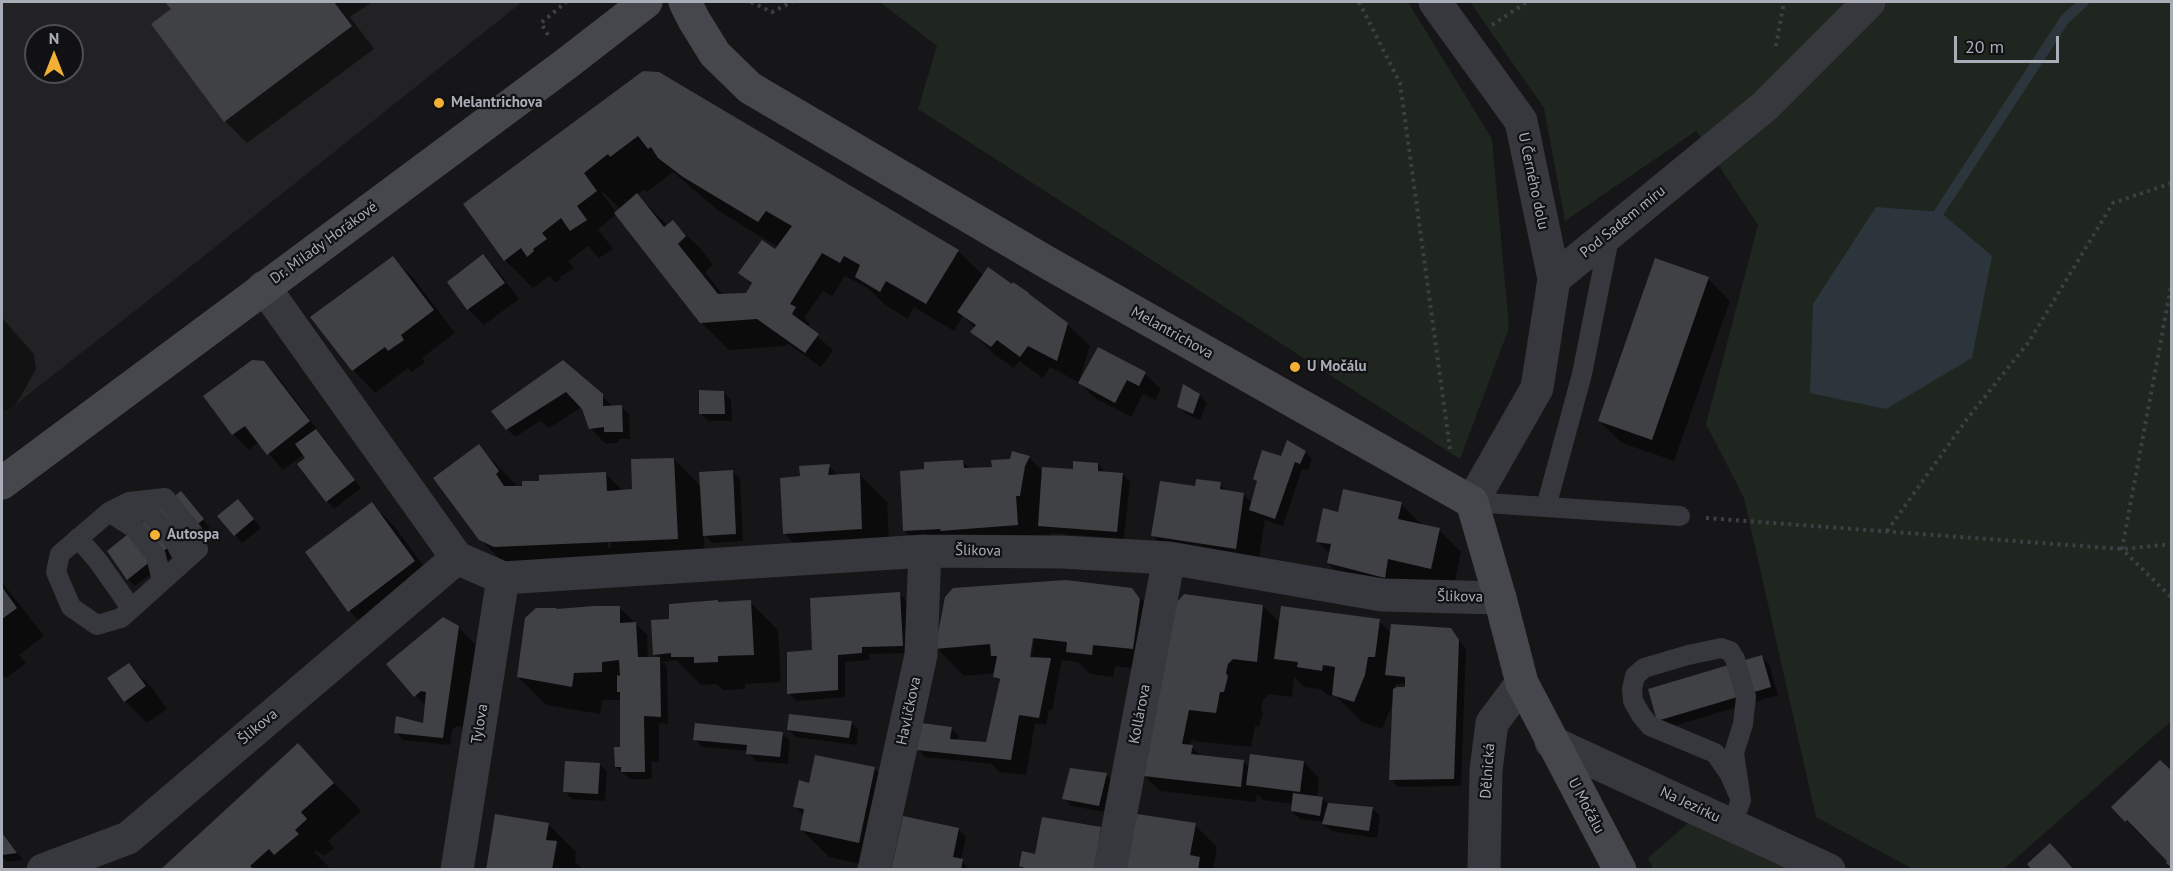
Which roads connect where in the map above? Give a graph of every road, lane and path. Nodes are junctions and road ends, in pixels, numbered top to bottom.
1 (646, 2) edge
2 (685, 2) edge
3 (751, 2) edge
4 (792, 2) edge
5 (1359, 2) edge
6 (1435, 2) edge
7 (1869, 2) edge
8 (2172, 183) edge
9 (1610, 233) junction
10 (1554, 279) junction
11 (2172, 281) edge
12 (264, 287) junction
13 (2, 483) edge
14 (1442, 484) junction
15 (1472, 502) junction
16 (1546, 507) junction
17 (109, 512) junction
18 (1680, 516) joint
19 (1886, 532) junction
20 (78, 538) junction
21 (2172, 544) edge
22 (2122, 549) junction
23 (925, 550) junction
24 (457, 558) junction
25 (1169, 558) junction
26 (503, 578) junction
27 (162, 581) junction
28 (1500, 598) junction
29 (2172, 598) edge
30 (131, 608) junction
31 (1522, 683) junction
32 (1551, 742) junction
33 (1737, 812) junction
34 (43, 870) edge
35 (457, 870) edge
36 (874, 870) edge
37 (1110, 870) edge
38 (1484, 870) edge
39 (1620, 870) edge
40 (1829, 870) edge

1 - 12 street, Dr. Milady Horákové
2 - 14 street, Melantrichova
3 - 4 path
5 - 14 path
6 - 10 street, U Černého dolu
7 - 9 street, Pod Sadem míru
8 - 19 path
9 - 10 street, Pod Sadem míru
9 - 16 lane
10 - 15 street
11 - 22 path
12 - 13 street, Dr. Milady Horákové
12 - 24 street
14 - 15 street, Melantrichova
15 - 16 lane
15 - 28 street
16 - 18 lane
17 - 20 lane
17 - 27 lane
17 - 27 lane
18 - 19 path
19 - 22 path
20 - 30 lane
20 - 30 lane
21 - 22 path
22 - 29 path
23 - 25 street, Šlikova
23 - 26 street, Šlikova
23 - 36 street, Havlíčkova
24 - 26 street, Šlikova
24 - 34 street, Šlikova
25 - 28 street, Šlikova
25 - 37 street, Kollárova
26 - 35 street, Tylova
27 - 30 lane
28 - 31 street
31 - 32 street
31 - 38 street, Dělnická
32 - 33 street, Na Jezírku
32 - 39 street, U Močálu
33 - 33 lane
33 - 40 street, Na Jezírku

